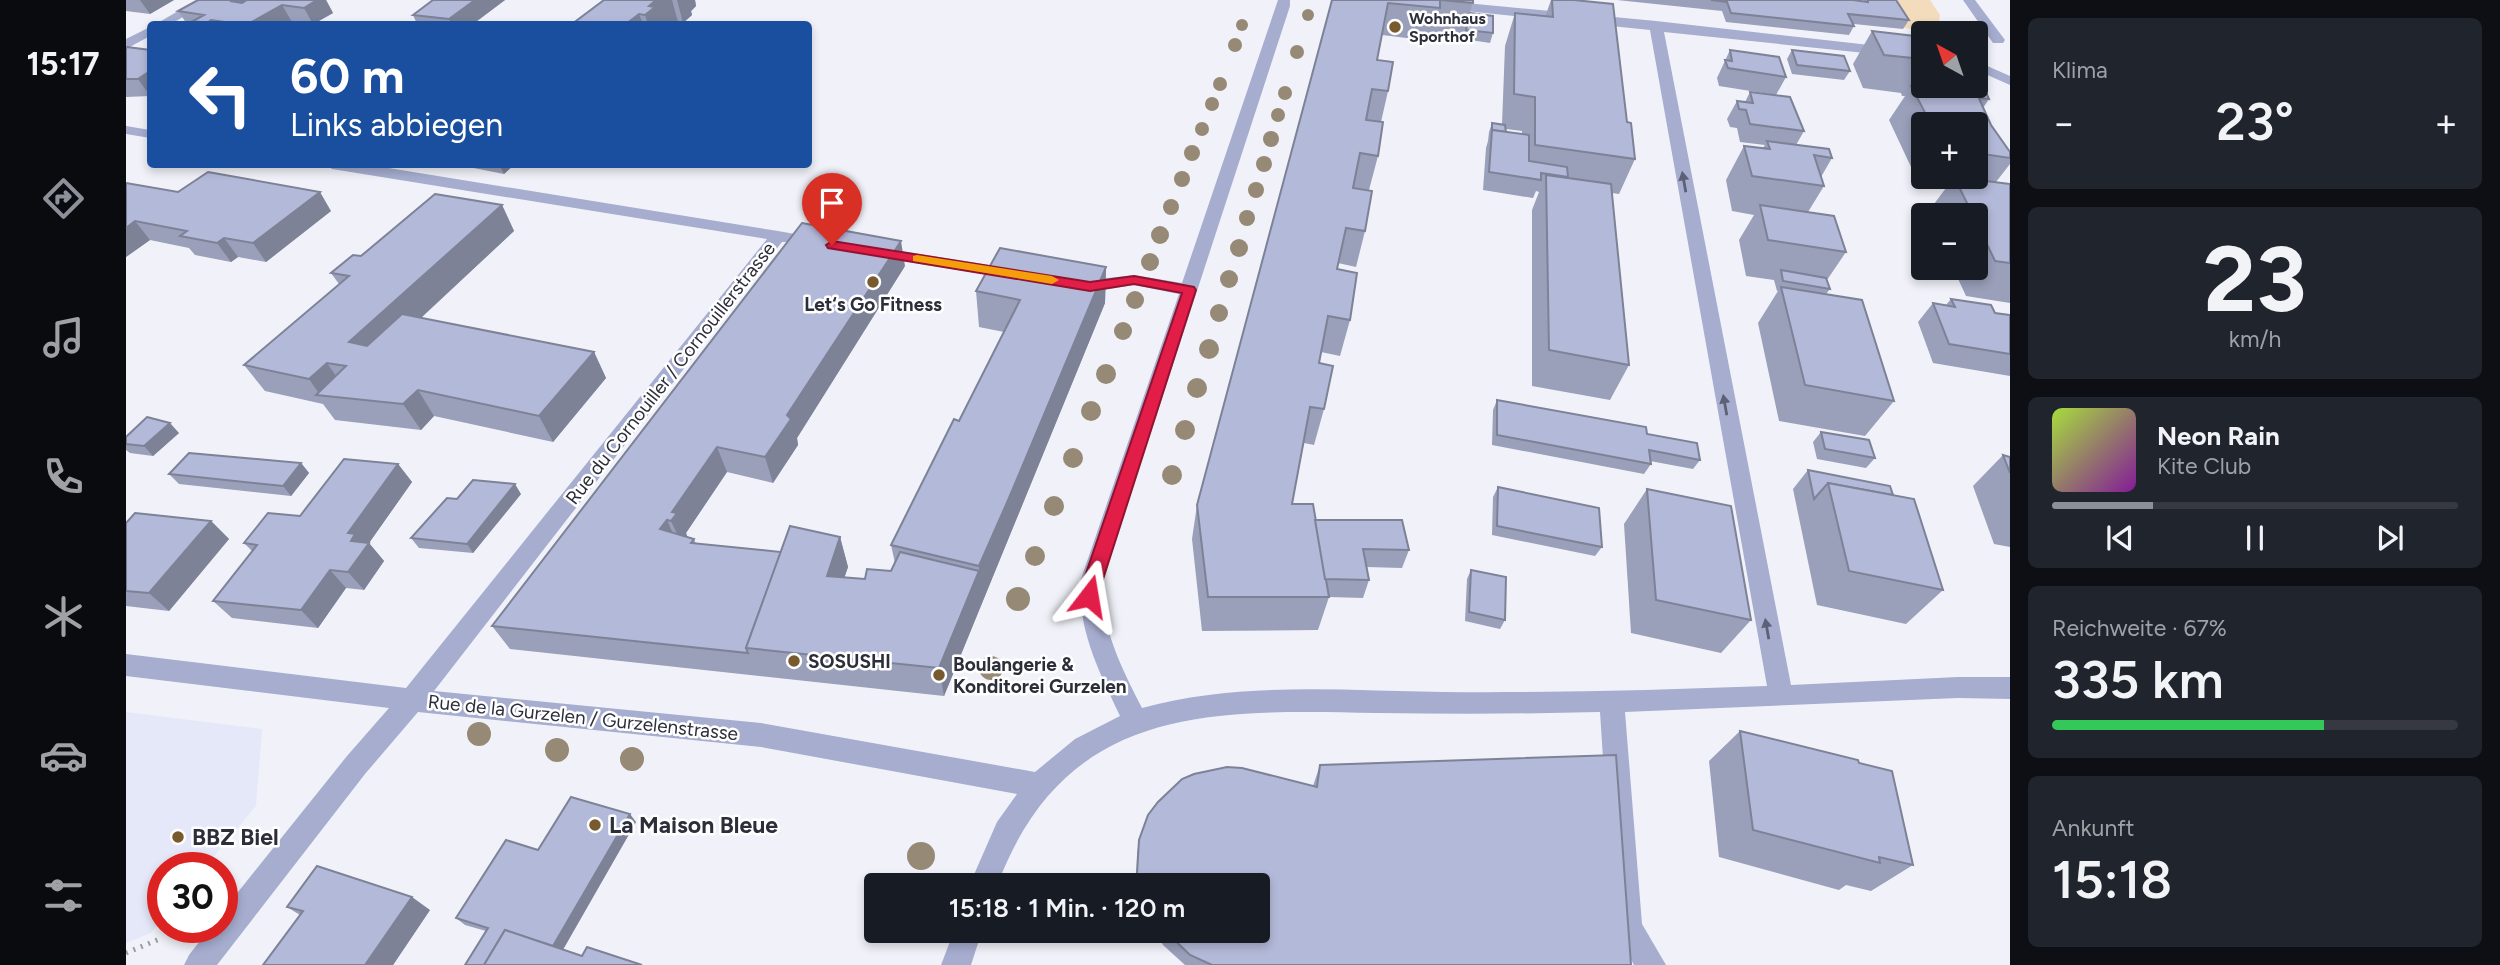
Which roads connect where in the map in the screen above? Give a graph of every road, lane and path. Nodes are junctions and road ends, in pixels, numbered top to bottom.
1 (206, 0) edge
2 (1284, 0) edge
3 (1398, 0) edge
4 (1969, 0) edge
5 (168, 21) edge
6 (1656, 25) junction
7 (147, 33) edge
8 (1997, 40) edge
9 (126, 45) edge
10 (1911, 54) edge
11 (1988, 70) edge
12 (2010, 80) edge
13 (126, 130) edge
14 (147, 134) edge
15 (355, 168) edge
16 (411, 168) edge
17 (401, 176) junction
18 (778, 236) junction
19 (806, 241) edge
20 (860, 249) edge
21 (1036, 278) edge
22 (1063, 282) edge
23 (1189, 290) junction
24 (126, 665) edge
25 (2005, 685) edge
26 (1781, 696) junction
27 (412, 700) junction
28 (1612, 701) junction
29 (1135, 721) junction
30 (1037, 786) junction
31 (988, 873) edge
32 (150, 943) edge
33 (964, 943) edge
34 (126, 953) edge
35 (199, 965) edge
36 (956, 965) edge
37 (1651, 965) edge

1 - 5 street
2 - 23 street
3 - 6 street
4 - 8 street
6 - 10 street
26 -> 6 street
7 - 9 street
11 - 12 street
13 - 14 street
15 - 17 street, Rue du Cornouiller / Cornouillerstrasse
16 - 17 street
17 - 18 street, Rue du Cornouiller / Cornouillerstrasse
18 - 19 street
18 - 27 street, Rue du Cornouiller / Cornouillerstrasse
20 - 21 street
22 - 23 street
23 - 29 street
24 - 27 street, Rue de la Gurzelen / Gurzelenstrasse
25 - 26 street
26 - 28 street
27 - 30 street, Rue de la Gurzelen / Gurzelenstrasse
27 - 35 street, Rue du Cornouiller / Cornouillerstrasse
28 - 29 street
28 - 37 street
29 - 30 street
30 - 31 street
32 - 34 path
33 - 36 street

